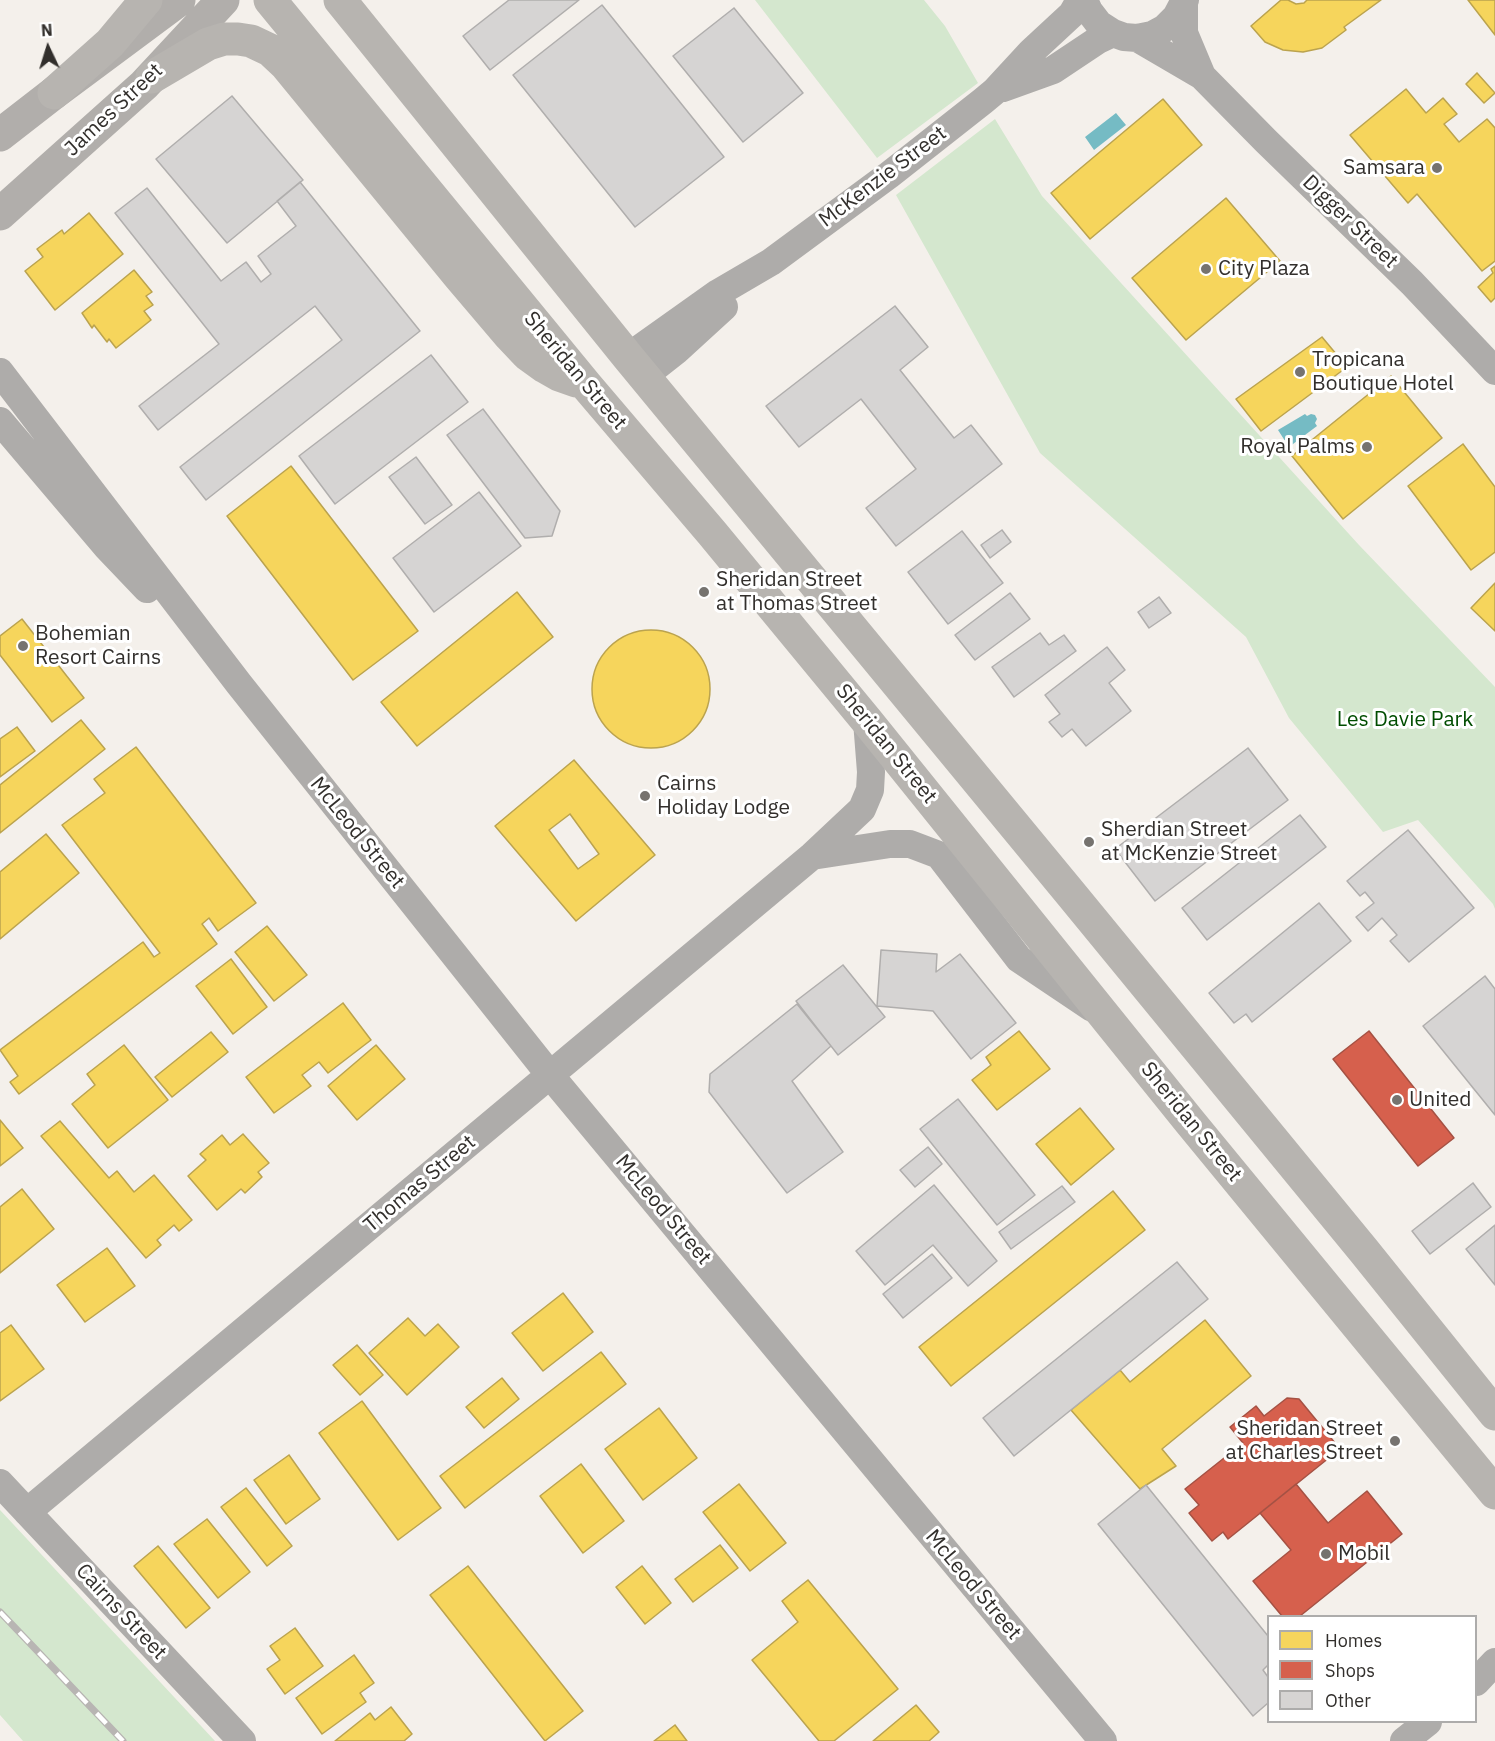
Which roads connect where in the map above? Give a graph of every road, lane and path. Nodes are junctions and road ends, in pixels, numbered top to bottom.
1 (146, 0) edge
2 (179, 0) edge
3 (223, 0) edge
4 (270, 0) edge
5 (340, 0) edge
6 (1082, 0) edge
7 (1184, 2) edge
8 (1125, 35) junction
9 (1202, 76) junction
10 (152, 77) junction
11 (995, 91) junction
12 (54, 93) junction
13 (0, 135) edge
14 (0, 214) edge
15 (636, 367) junction
16 (1495, 371) edge
17 (0, 372) edge
18 (591, 390) junction
19 (0, 421) edge
20 (231, 674) junction
21 (867, 721) junction
22 (812, 856) junction
23 (1105, 1016) junction
24 (550, 1075) junction
25 (1495, 1414) edge
26 (0, 1483) edge
27 (1495, 1493) edge
28 (27, 1512) junction
29 (1495, 1662) edge
30 (1495, 1675) edge
31 (1477, 1682) edge
32 (1477, 1683) edge
33 (1427, 1723) edge
34 (242, 1741) edge
35 (1103, 1741) edge
36 (1404, 1741) edge

1 - 12 highway
2 - 12 main road, James Street
3 - 10 main road, James Street
4 - 18 highway, Sheridan Street
5 - 15 highway
6 - 8 street, Digger Street
6 - 11 street, McKenzie Street
7 - 8 street, McKenzie Street
7 - 9 street, Digger Street
8 - 9 street, Digger Street
8 - 11 street, McKenzie Street
9 - 16 street, Digger Street
10 - 14 main road, James Street
10 - 18 highway
11 - 15 street, McKenzie Street
12 - 13 main road, James Street
15 - 18 highway
15 - 25 highway
17 - 20 street, McLeod Street
18 - 21 highway, Sheridan Street
19 - 20 street, McLeod Street
20 - 24 street, McLeod Street
21 - 22 street, Thomas Street
21 - 23 highway, Sheridan Street
22 - 23 street
22 - 24 street, Thomas Street
23 - 27 highway, Sheridan Street
24 - 28 street, Thomas Street
24 - 35 street, McLeod Street
26 - 28 street, Cairns Street
28 - 34 street, Cairns Street
29 - 31 street
30 - 32 street
33 - 36 street

